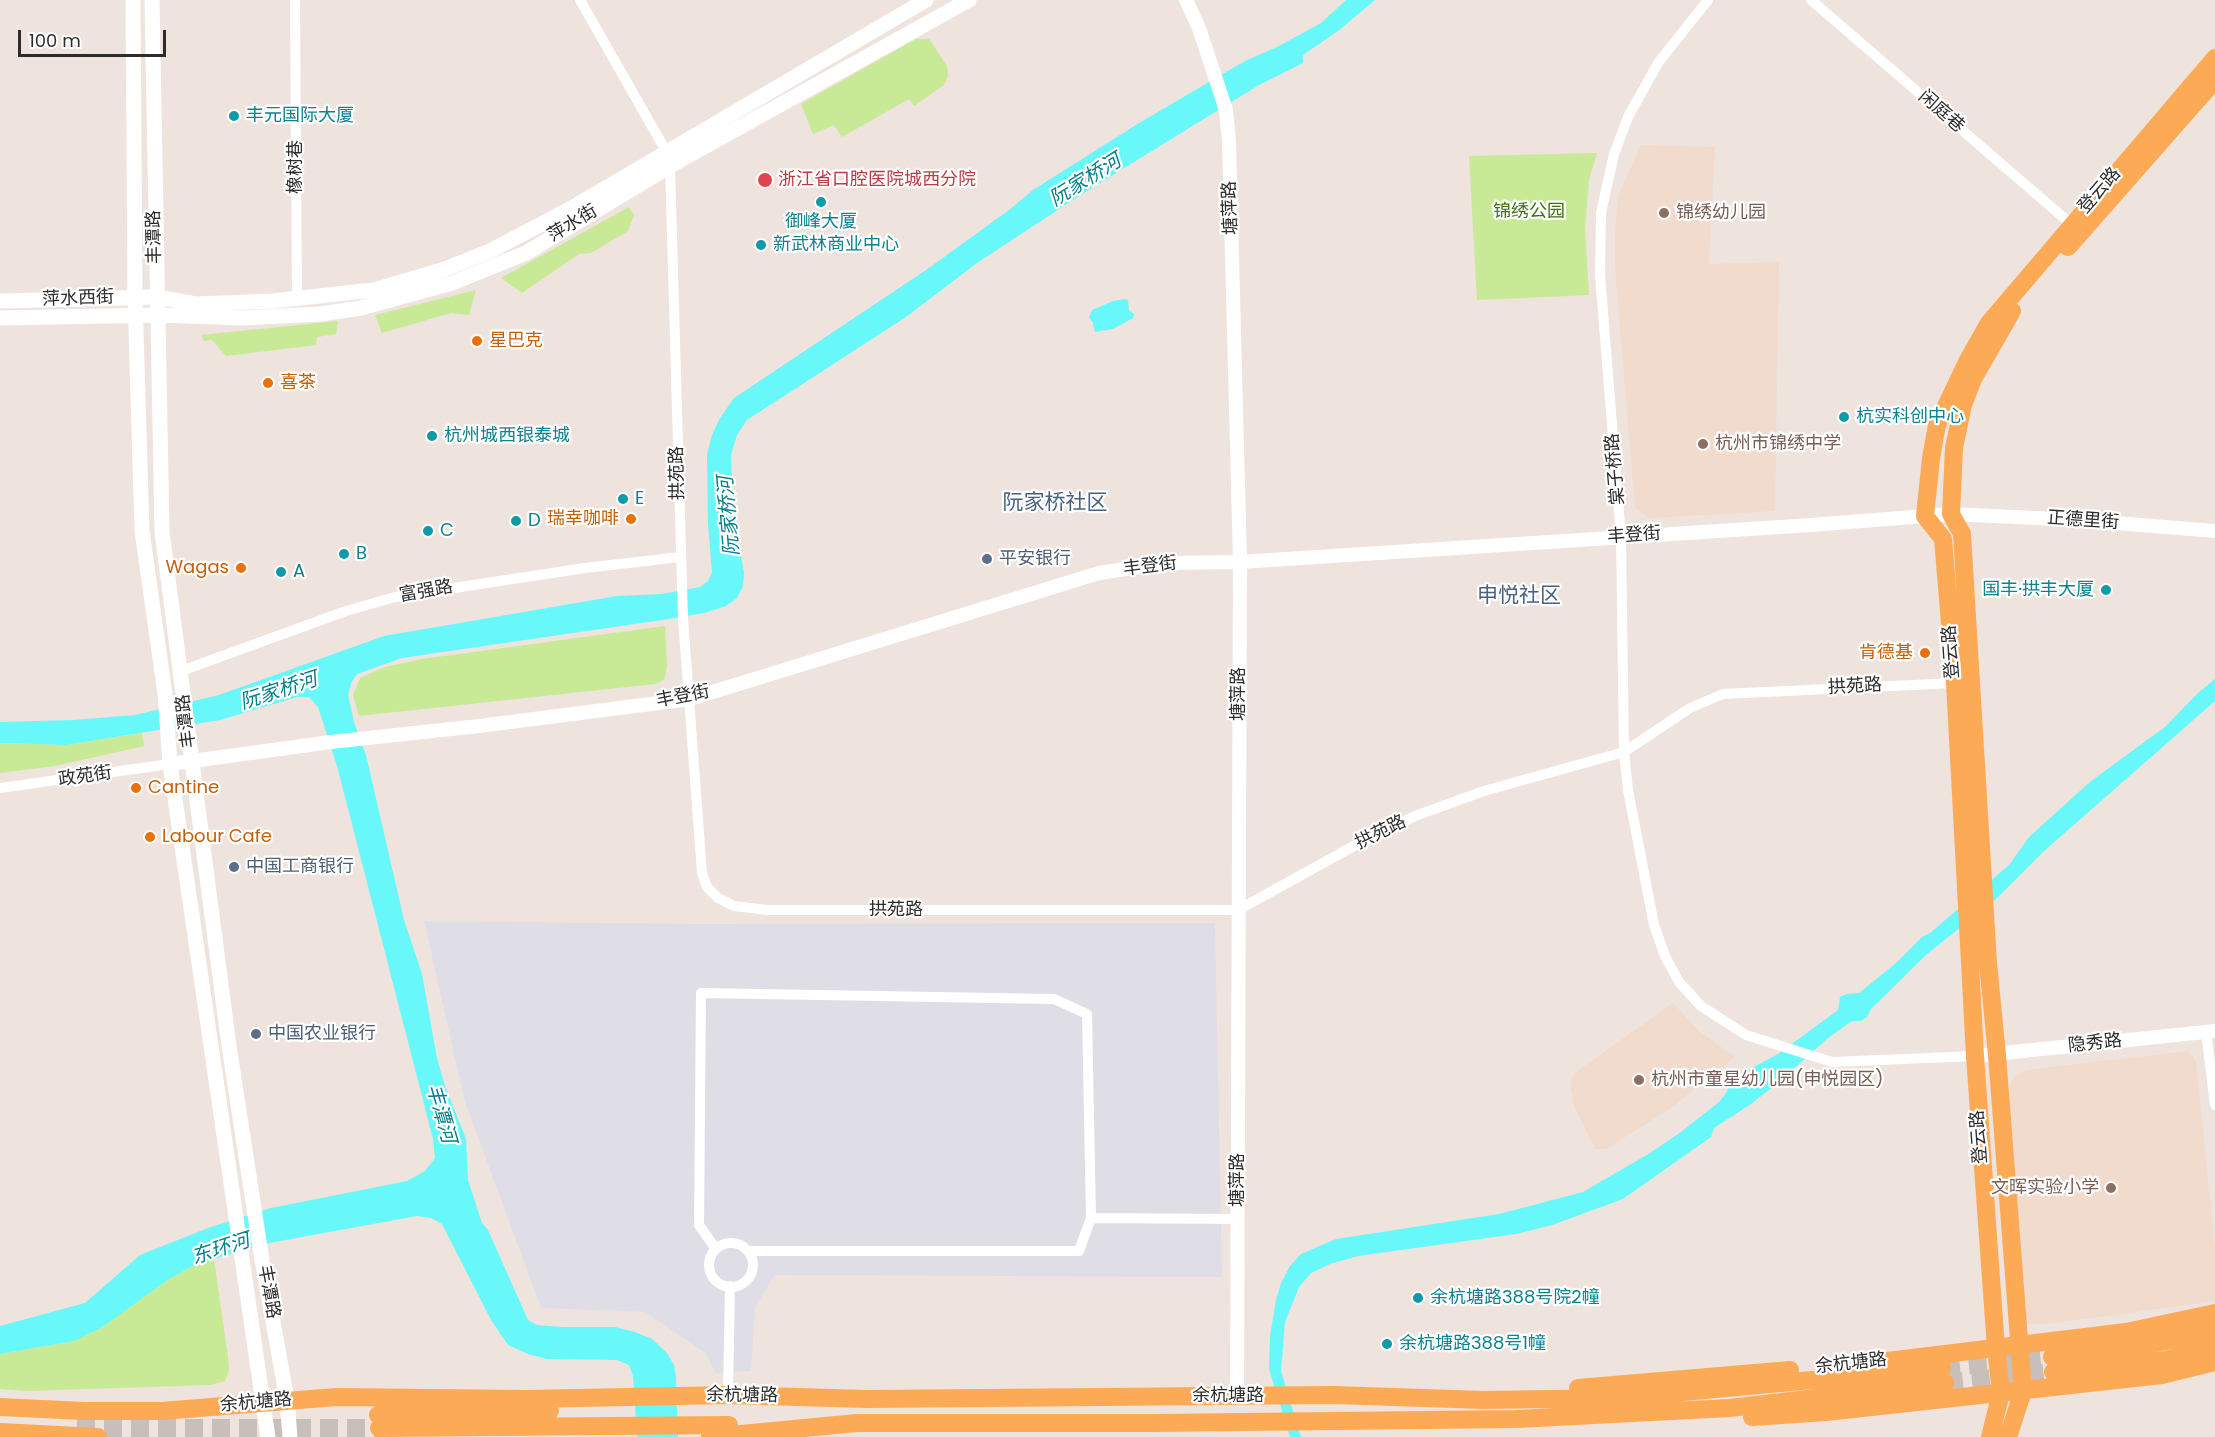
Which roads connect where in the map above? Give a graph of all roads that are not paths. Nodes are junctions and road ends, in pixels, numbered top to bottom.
1 (132, 0) edge
2 (152, 0) edge
3 (295, 0) edge
4 (580, 0) edge
5 (926, 0) edge
6 (969, 0) edge
7 (1186, 0) edge
8 (1708, 0) edge
9 (1811, 0) edge
10 (2215, 58) edge
11 (2215, 80) edge
12 (668, 159) junction
13 (2071, 224) junction
14 (135, 297) junction
15 (157, 297) junction
16 (297, 298) junction
17 (0, 301) edge
18 (159, 315) junction
19 (136, 316) junction
20 (0, 318) edge
21 (1951, 514) junction
22 (1925, 516) junction
23 (2215, 531) edge
24 (1621, 537) junction
25 (680, 557) junction
26 (1240, 562) junction
27 (182, 671) junction
28 (1955, 683) junction
29 (690, 699) junction
30 (1624, 752) junction
31 (191, 761) junction
32 (170, 764) junction
33 (0, 788) edge
34 (1238, 910) junction
35 (2210, 1031) edge
36 (1997, 1055) junction
37 (1975, 1056) junction
38 (2215, 1105) edge
39 (1091, 1218) junction
40 (1238, 1220) junction
41 (716, 1249) junction
42 (748, 1251) junction
43 (730, 1286) junction
44 (2215, 1313) edge
45 (2215, 1329) edge
46 (2019, 1345) junction
47 (2215, 1347) edge
48 (1995, 1348) junction
49 (2215, 1362) edge
50 (2022, 1391) junction
51 (2001, 1393) junction
52 (728, 1395) junction
53 (1237, 1395) junction
54 (867, 1399) junction
55 (287, 1400) junction
56 (1484, 1400) junction
57 (263, 1403) junction
58 (0, 1407) edge
59 (688, 1410) junction
60 (626, 1411) junction
61 (1517, 1419) junction
62 (378, 1421) tunnel mouth
63 (856, 1423) junction
64 (0, 1432) edge
65 (98, 1437) edge
66 (268, 1437) edge
67 (290, 1437) edge
68 (710, 1437) edge
69 (1990, 1437) edge
70 (2008, 1437) edge

1 - 14 main road, 丰潭路
2 - 15 main road, 丰潭路
3 - 16 street, 橡树巷
4 - 12 street, 拱苑路
5 - 12 main road, 萍水街
6 - 12 main road, 萍水街
7 - 26 street, 塘萍路
8 - 24 street, 棠子桥路
9 - 13 street, 闲庭巷
10 - 13 main road, 登云路
11 - 21 main road, 登云路
12 - 16 main road, 萍水街
12 - 18 main road, 萍水街
12 - 25 street, 拱苑路
13 - 22 main road, 登云路
14 - 15 main road, 萍水西街
14 - 17 main road, 萍水西街
14 - 19 main road, 丰潭路
15 - 16 main road, 萍水街
15 - 18 main road, 丰潭路
18 - 19 main road, 萍水街
18 - 27 main road, 丰潭路
19 - 20 main road, 萍水西街
19 - 32 main road, 丰潭路
21 - 22 street, 丰登街
21 - 23 street, 正德里街
21 - 36 main road, 登云路
22 - 24 street, 丰登街
22 - 28 main road, 登云路
24 - 26 street, 丰登街
24 - 30 street, 棠子桥路
25 - 27 street, 富强路
25 - 29 street, 拱苑路
26 - 29 street, 丰登街
26 - 34 street, 塘萍路
27 - 31 main road, 丰潭路
28 - 30 street, 拱苑路
28 - 37 main road, 登云路
29 - 31 street, 丰登街
29 - 34 street, 拱苑路
30 - 34 street, 拱苑路
30 - 37 street, 棠子桥路
31 - 32 street
31 - 55 main road, 丰潭路
32 - 33 street, 政苑街
32 - 57 main road, 丰潭路
34 - 40 street, 塘萍路
35 - 36 street, 隐秀路
35 - 38 street
36 - 37 street, 隐秀路
36 - 46 main road, 登云路
37 - 48 main road, 登云路
39 - 40 street
39 - 41 street
39 - 42 street
40 - 53 street, 塘萍路
41 - 42 street
41 - 43 street
42 - 43 street
43 - 52 street
44 - 46 main road, 余杭塘路
45 - 47 main road
46 - 48 main road, 余杭塘路
46 - 50 main road, 登云路
48 - 51 main road, 登云路
48 - 56 main road, 余杭塘路
49 - 50 main road, 余杭塘路
50 - 51 main road, 余杭塘路
50 - 70 main road
51 - 61 main road, 余杭塘路
51 - 69 main road
52 - 54 main road, 余杭塘路
52 - 59 main road, 余杭塘路
53 - 54 main road, 余杭塘路
53 - 56 main road, 余杭塘路
54 - 59 main road
55 - 57 main road, 余杭塘路
55 - 60 main road, 余杭塘路
55 - 67 main road, 丰潭路
56 - 61 main road, 余杭塘路
57 - 58 main road, 余杭塘路
57 - 66 main road, 丰潭路
59 - 60 main road, 余杭塘路
59 - 60 main road
59 - 63 main road
60 - 62 main road
61 - 63 main road, 余杭塘路
63 - 68 main road, 余杭塘路
64 - 65 main road

